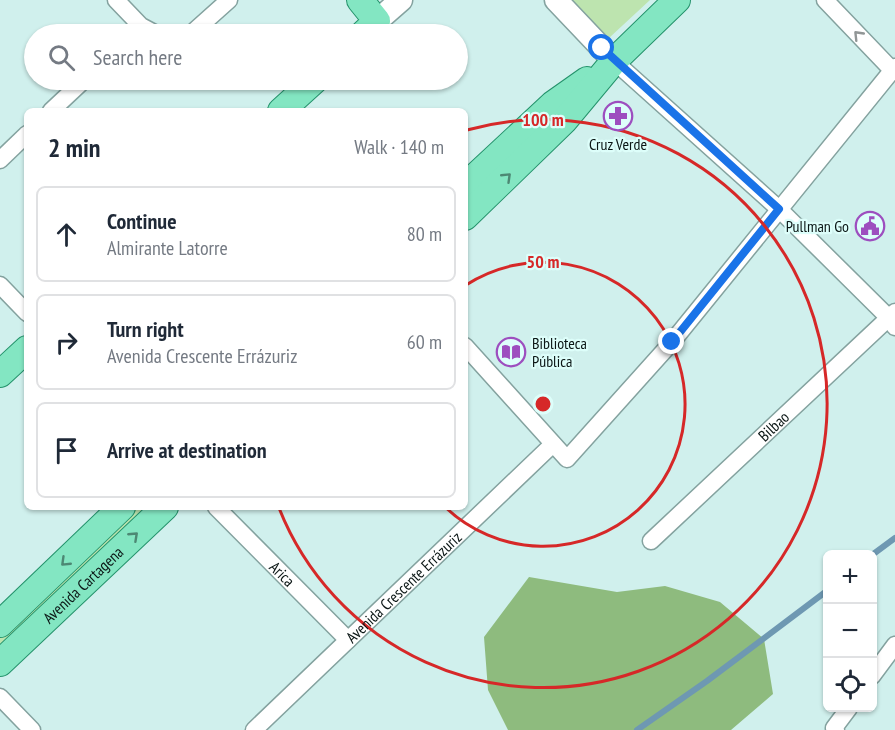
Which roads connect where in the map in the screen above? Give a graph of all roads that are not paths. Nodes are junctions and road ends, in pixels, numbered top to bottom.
1 (116, 0) edge
2 (229, 0) edge
3 (360, 0) edge
4 (401, 0) edge
5 (556, 0) edge
6 (677, 0) edge
7 (825, 0) edge
8 (132, 24) edge
9 (202, 24) edge
10 (369, 24) edge
11 (374, 24) edge
12 (614, 61) junction
13 (893, 69) edge
14 (73, 90) edge
15 (304, 90) edge
16 (54, 108) edge
17 (284, 108) edge
18 (24, 137) edge
19 (0, 159) edge
20 (468, 183) edge
21 (779, 209) junction
22 (468, 214) edge
23 (0, 285) edge
24 (24, 310) edge
25 (893, 319) edge
26 (468, 349) edge
27 (24, 352) edge
28 (0, 374) edge
29 (553, 444) junction
30 (119, 510) edge
31 (162, 510) edge
32 (219, 510) edge
33 (651, 542) dead end
34 (0, 624) edge
35 (348, 640) junction
36 (895, 645) edge
37 (0, 663) edge
38 (877, 670) edge
39 (0, 697) edge
40 (846, 712) edge
41 (835, 729) edge
42 (32, 730) edge
43 (254, 730) edge

1 - 8 street
2 - 9 street
3 - 10 main road
4 - 11 main road
5 - 12 main road
6 - 12 main road
13 -> 7 street
12 - 20 main road
12 - 21 street
22 -> 12 main road
13 - 21 street
14 - 16 street
15 - 17 main road
18 - 19 street
21 - 25 street
21 - 29 street
23 - 24 street
25 - 33 street, Bilbao
26 - 29 street
27 - 28 main road
29 - 35 street, Avenida Crescente Errázuriz
30 -> 34 main road, Avenida Cartagena
37 -> 31 main road, Avenida Cartagena
32 - 35 street, Arica
35 - 43 street, Avenida Crescente Errázuriz
36 - 38 street
39 - 42 street
40 - 41 street

